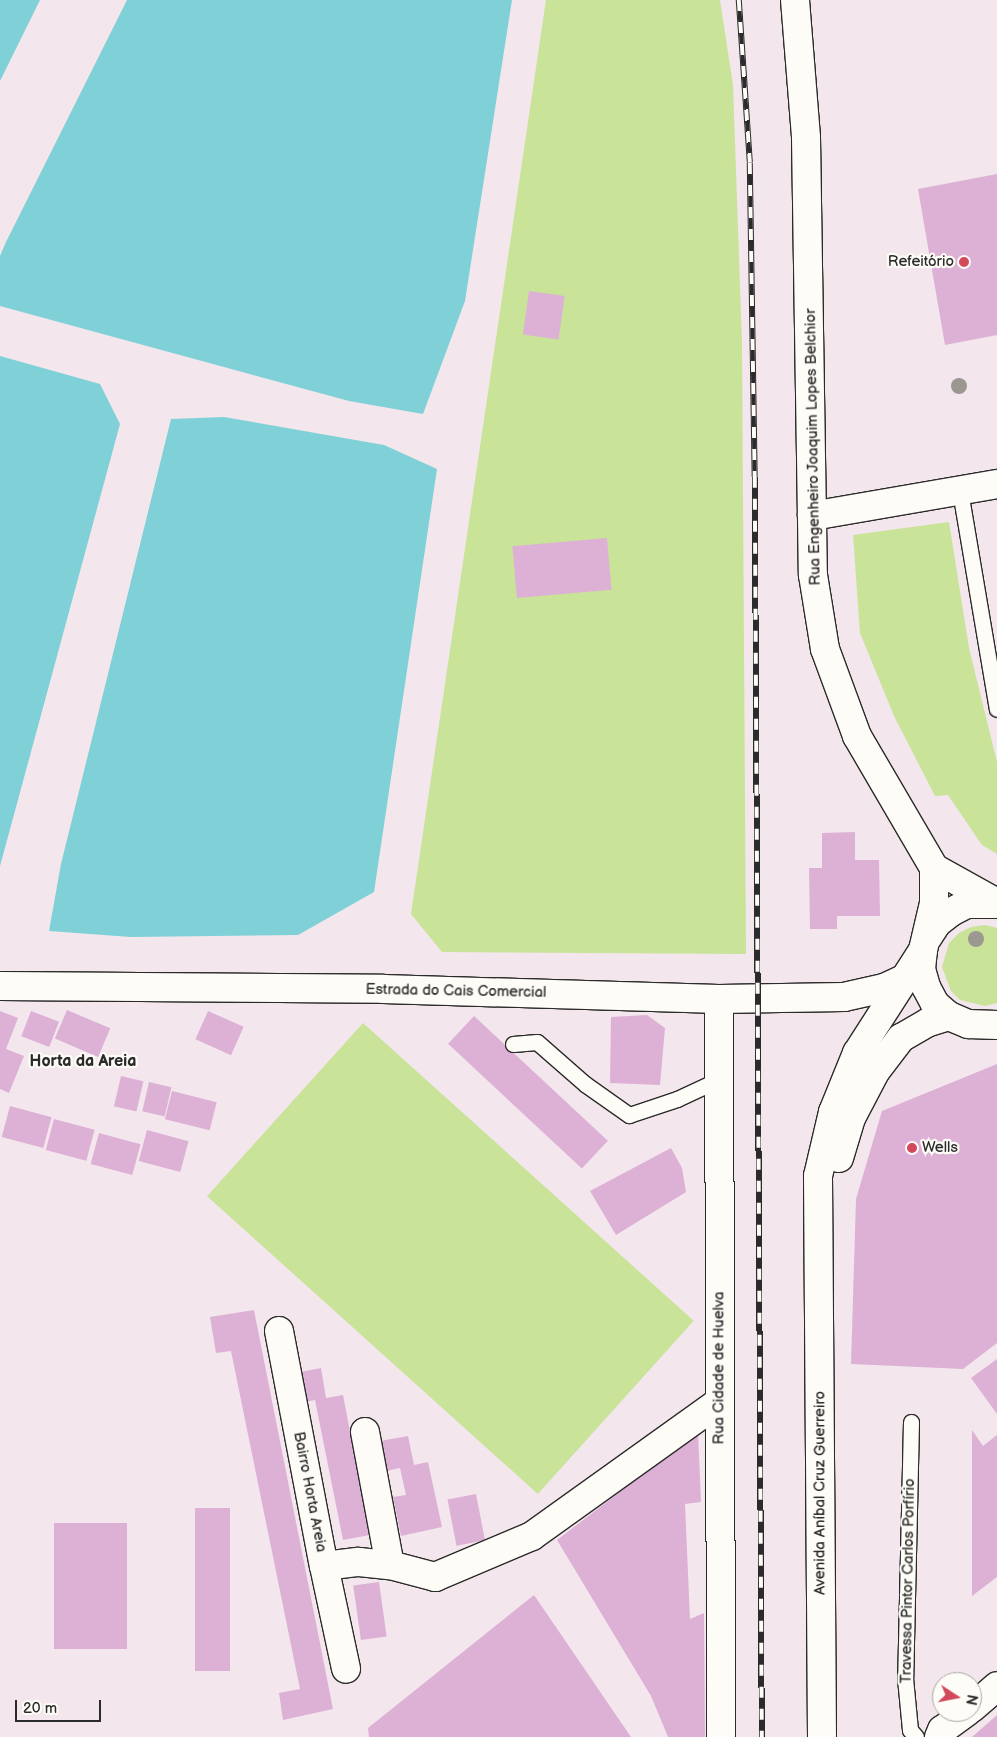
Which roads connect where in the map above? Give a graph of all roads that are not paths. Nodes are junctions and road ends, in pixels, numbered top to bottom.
1 (795, 0) edge
2 (997, 484) edge
3 (960, 492) junction
4 (812, 516) junction
5 (997, 709) edge
6 (934, 868) junction
7 (997, 903) edge
8 (925, 944) junction
9 (908, 977) junction
10 (0, 986) edge
11 (719, 999) junction
12 (949, 1016) junction
13 (994, 1029) edge
14 (513, 1044) dead end
15 (718, 1080) junction
16 (819, 1250) junction
17 (279, 1331) dead end
18 (719, 1402) junction
19 (911, 1422) dead end
20 (365, 1432) dead end
21 (390, 1565) junction
22 (324, 1566) junction
23 (346, 1670) dead end
24 (997, 1686) edge
25 (982, 1699) edge
26 (953, 1722) edge
27 (721, 1737) edge
28 (822, 1737) edge
29 (916, 1737) edge
30 (939, 1737) edge

1 - 4 street, Rua Engenheiro Joaquim Lopes Belchior
2 - 3 street
3 - 4 street
3 - 5 lane
4 - 6 street, Rua Engenheiro Joaquim Lopes Belchior
6 - 7 street
6 - 8 street
7 - 8 street
8 - 9 street
8 - 12 street
9 - 11 street, Estrada do Cais Comercial
9 - 16 street
10 - 11 street, Estrada do Cais Comercial
11 - 15 street, Rua Cidade de Huelva
12 - 13 street
12 - 16 street
14 - 15 lane
15 - 18 street, Rua Cidade de Huelva
16 - 28 street, Avenida Aníbal Cruz Guerreiro
17 - 22 street, Bairro Horta Areia
18 - 21 street, Bairro Horta Areia
18 - 27 street, Rua Cidade de Huelva
19 - 29 lane, Travessa Pintor Carlos Porfírio
20 - 21 street
21 - 22 street, Bairro Horta Areia
22 - 23 street
24 - 25 street
26 - 30 street

